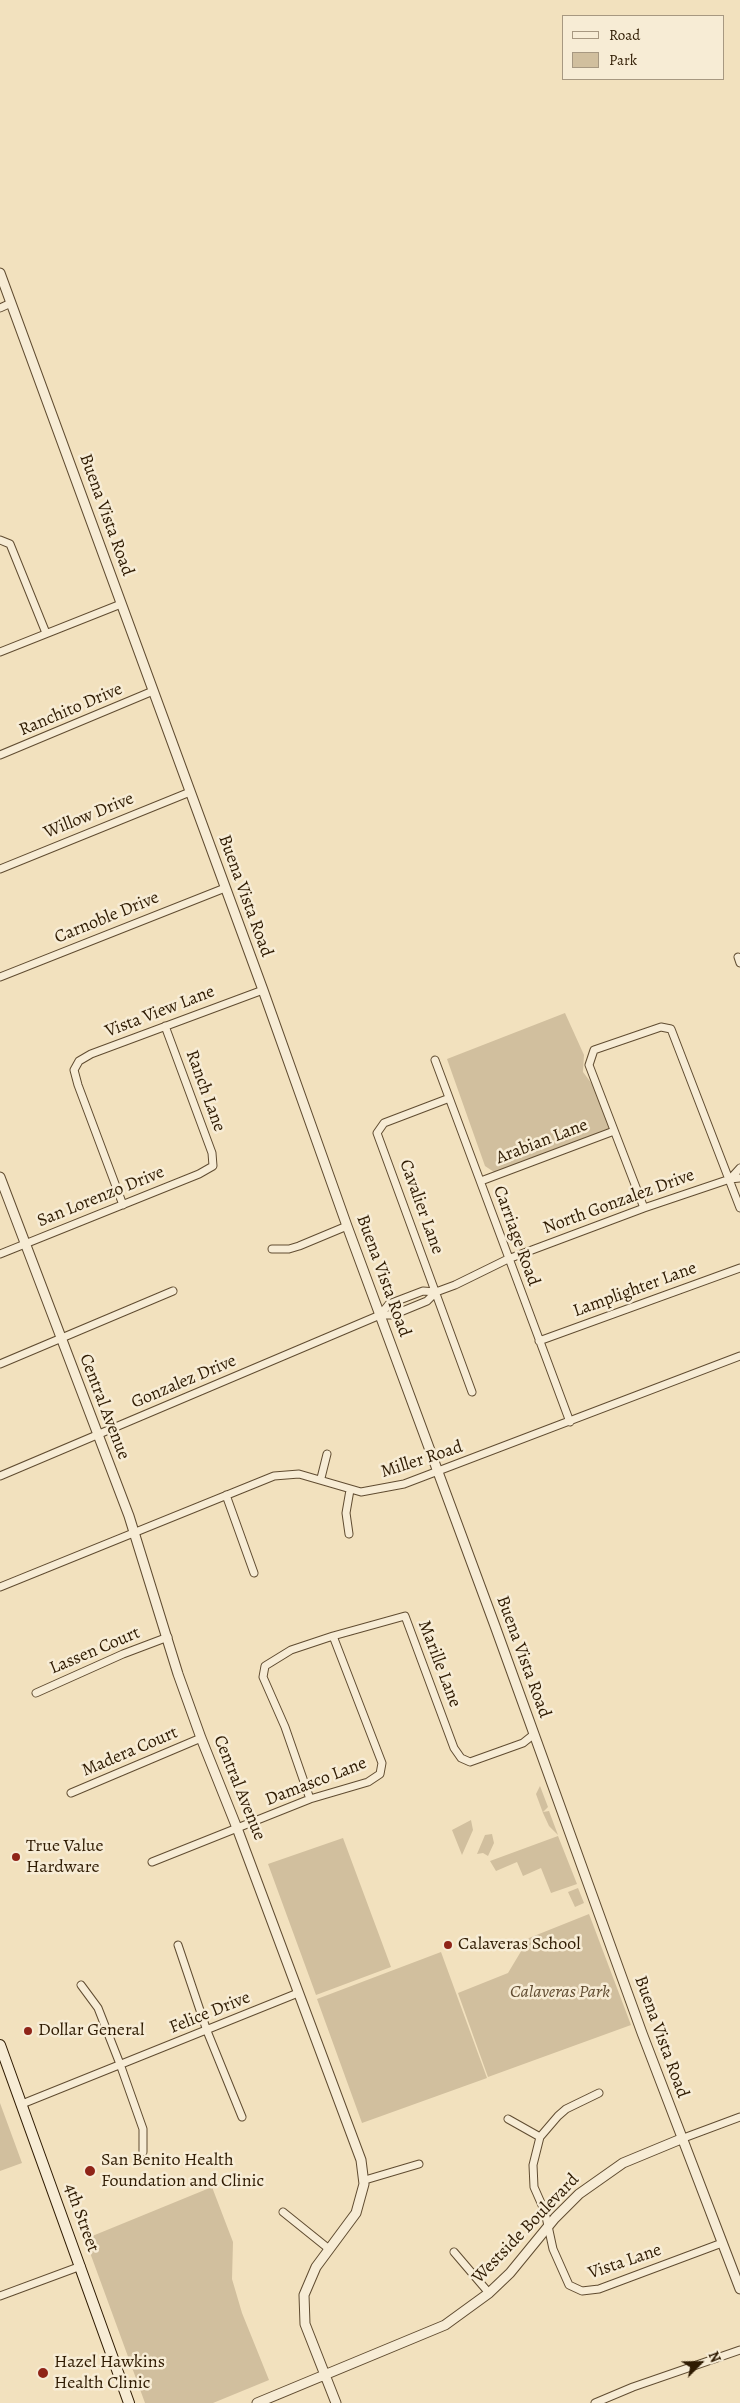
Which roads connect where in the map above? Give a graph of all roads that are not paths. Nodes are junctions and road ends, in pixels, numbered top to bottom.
1 (0, 273) edge
2 (11, 303) junction
3 (0, 308) edge
4 (0, 540) edge
5 (121, 604) junction
6 (46, 633) junction
7 (0, 652) edge
8 (153, 691) junction
9 (0, 755) edge
10 (190, 792) junction
11 (0, 869) edge
12 (225, 888) junction
13 (0, 977) edge
14 (262, 990) junction
15 (165, 1026) junction
16 (435, 1060) dead end
17 (447, 1099) junction
18 (614, 1130) junction
19 (212, 1166) joint
20 (740, 1168) edge
21 (0, 1177) edge
22 (730, 1178) junction
23 (740, 1178) edge
24 (481, 1181) junction
25 (123, 1205) junction
26 (644, 1208) junction
27 (740, 1208) edge
28 (347, 1226) junction
29 (25, 1244) junction
30 (272, 1249) dead end
31 (0, 1254) edge
32 (508, 1259) junction
33 (740, 1268) edge
34 (173, 1291) dead end
35 (436, 1292) junction
36 (380, 1315) junction
37 (60, 1338) junction
38 (540, 1341) junction
39 (740, 1356) edge
40 (0, 1364) edge
41 (472, 1392) dead end
42 (570, 1422) junction
43 (98, 1435) junction
44 (327, 1454) dead end
45 (438, 1473) junction
46 (0, 1476) edge
47 (321, 1478) junction
48 (350, 1490) junction
49 (226, 1495) junction
50 (134, 1533) junction
51 (349, 1534) dead end
52 (254, 1573) dead end
53 (0, 1586) edge
54 (333, 1636) junction
55 (168, 1637) junction
56 (36, 1694) dead end
57 (533, 1735) junction
58 (201, 1738) junction
59 (71, 1792) dead end
60 (310, 1799) junction
61 (238, 1828) junction
62 (152, 1862) dead end
63 (178, 1946) dead end
64 (81, 1985) dead end
65 (298, 1993) junction
66 (207, 2031) junction
67 (0, 2045) edge
68 (120, 2064) junction
69 (599, 2093) dead end
70 (22, 2104) junction
71 (242, 2117) dead end
72 (740, 2117) edge
73 (508, 2119) dead end
74 (540, 2137) junction
75 (681, 2139) junction
76 (143, 2152) dead end
77 (419, 2164) dead end
78 (365, 2180) junction
79 (283, 2212) dead end
80 (549, 2226) junction
81 (722, 2243) junction
82 (329, 2249) junction
83 (454, 2252) dead end
84 (80, 2266) junction
85 (740, 2289) edge
86 (488, 2293) junction
87 (0, 2296) edge
88 (740, 2350) edge
89 (324, 2375) junction
90 (129, 2403) edge
91 (257, 2403) edge
92 (336, 2403) edge
93 (595, 2403) edge

1 - 2 street, Buena Vista Road
2 - 3 street
2 - 5 street, Buena Vista Road
4 - 6 street
5 - 6 street
5 - 8 street, Buena Vista Road
6 - 7 street
8 - 9 street, Ranchito Drive
8 - 10 street, Buena Vista Road
10 - 11 street, Willow Drive
10 - 12 street, Buena Vista Road
12 - 13 street, Carnoble Drive
12 - 14 street, Buena Vista Road
14 - 15 street, Vista View Lane
14 - 28 street, Buena Vista Road
15 - 19 street, Ranch Lane
15 - 25 street, Vista View Lane
16 - 17 street, Carriage Road
17 - 24 street, Carriage Road
17 - 35 street, Cavalier Lane
18 - 22 street
18 - 24 street, Arabian Lane
18 - 26 street
19 - 25 street, San Lorenzo Drive
20 - 22 street, North Gonzalez Drive
21 - 29 street, Central Avenue
22 - 23 street, North Gonzalez Drive
22 - 26 street, North Gonzalez Drive
22 - 27 street
24 - 32 street, Carriage Road
25 - 29 street, San Lorenzo Drive
26 - 32 street, North Gonzalez Drive
28 - 30 street
28 - 36 street, Buena Vista Road
29 - 31 street, San Lorenzo Drive
29 - 37 street, Central Avenue
32 - 35 street, North Gonzalez Drive
32 - 38 street, Carriage Road
33 - 38 street, Lamplighter Lane
34 - 37 street
35 - 36 street, North Gonzalez Drive
35 - 36 street, North Gonzalez Drive
35 - 41 street, Cavalier Lane
36 - 43 street, Gonzalez Drive
36 - 45 street, Buena Vista Road
37 - 40 street
37 - 43 street, Central Avenue
38 - 42 street, Carriage Road
39 - 42 street, Miller Road
42 - 45 street, Miller Road
43 - 46 street, Gonzalez Drive
43 - 50 street, Central Avenue
44 - 47 street
45 - 48 street, Miller Road
45 - 57 street, Buena Vista Road
47 - 48 street, Miller Road
47 - 49 street, Miller Road
48 - 51 street
49 - 50 street, Miller Road
49 - 52 street
50 - 53 street, Miller Road
50 - 55 street, Central Avenue
54 - 57 street, Marille Lane
54 - 60 street, Marille Lane
54 - 60 street, Damasco Lane
55 - 56 street, Lassen Court
55 - 58 street, Central Avenue
57 - 75 street, Buena Vista Road
58 - 59 street, Madera Court
58 - 61 street, Central Avenue
60 - 61 street, Damasco Lane
61 - 62 street, Damasco Lane
61 - 65 street, Central Avenue
63 - 66 street
64 - 68 street
65 - 66 street, Felice Drive
65 - 78 street, Central Avenue
66 - 68 street, Felice Drive
66 - 71 street
67 - 70 main road, 4th Street
68 - 70 street, Felice Drive
68 - 76 street
69 - 74 street
70 - 84 main road, 4th Street
72 - 75 street
73 - 74 street
74 - 80 street, Vista Lane
75 - 80 street, Westside Boulevard
75 - 81 street, Buena Vista Road
77 - 78 street
78 - 82 street, Central Avenue
79 - 82 street
80 - 81 street, Vista Lane
80 - 86 street, Westside Boulevard
81 - 85 street, Buena Vista Road
82 - 89 street, Central Avenue
83 - 86 street
84 - 87 street
84 - 90 main road, 4th Street
86 - 89 street, Westside Boulevard
88 - 93 street
89 - 91 street, Westside Boulevard
89 - 92 street, Central Avenue

